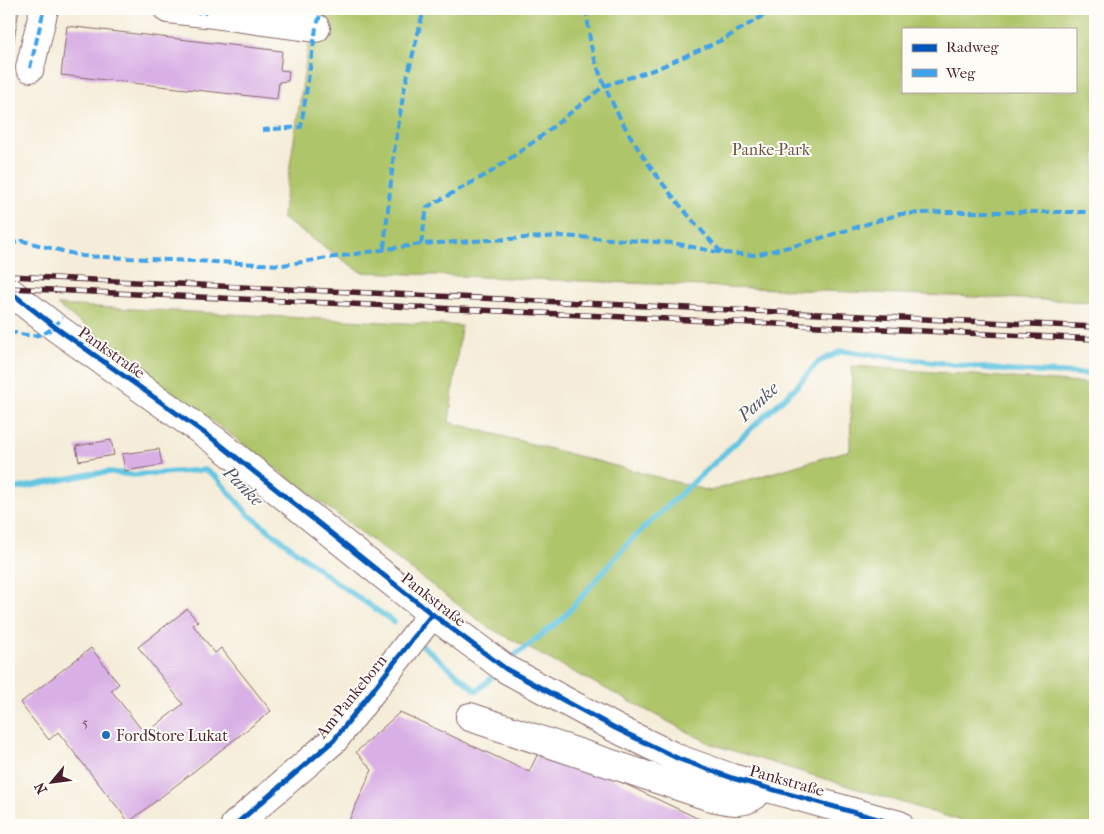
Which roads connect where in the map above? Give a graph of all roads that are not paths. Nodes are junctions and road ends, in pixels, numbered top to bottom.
1 (44, 9) edge
2 (168, 9) edge
3 (205, 11) edge
4 (316, 28) dead end
5 (30, 68) dead end
6 (9, 291) edge
7 (432, 614) junction
8 (470, 716) dead end
9 (614, 728) junction
10 (599, 760) junction
11 (758, 785) junction
12 (235, 825) edge
13 (899, 825) edge

1 - 5 street
2 - 3 street
3 - 4 street
6 - 7 street, Pankstraße
7 - 9 street, Pankstraße
7 - 12 street, Am Pankeborn
8 - 10 street
9 - 10 street
9 - 11 street, Pankstraße
10 - 11 street
11 - 13 street, Pankstraße

